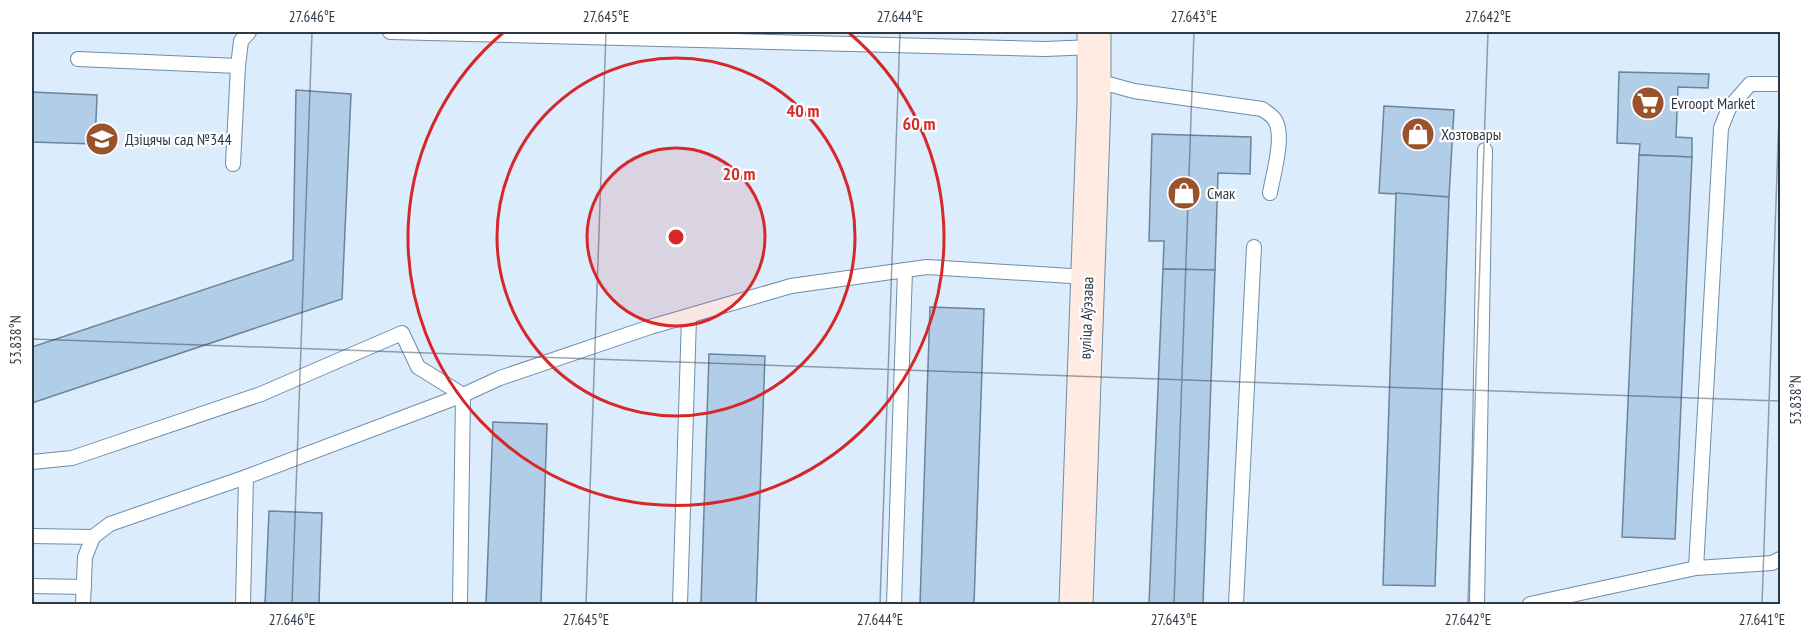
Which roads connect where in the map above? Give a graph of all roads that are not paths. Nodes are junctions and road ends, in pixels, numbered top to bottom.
1 (249, 32) edge
2 (390, 32) edge
3 (1094, 39) edge
4 (78, 59) dead end
5 (238, 66) junction
6 (1094, 80) junction
7 (1780, 84) edge
8 (1485, 150) dead end
9 (233, 164) dead end
10 (1270, 193) dead end
11 (1254, 247) dead end
12 (905, 270) junction
13 (1087, 277) junction
14 (689, 317) junction
15 (463, 395) junction
16 (32, 462) edge
17 (246, 477) junction
18 (32, 536) edge
19 (93, 537) junction
20 (1780, 559) edge
21 (1696, 568) junction
22 (32, 586) edge
23 (84, 587) junction
24 (83, 604) edge
25 (243, 604) edge
26 (460, 604) edge
27 (680, 604) edge
28 (894, 604) edge
29 (1076, 604) edge
30 (1236, 604) edge
31 (1478, 604) edge
32 (1530, 604) edge

1 - 5 lane
2 - 3 lane
3 - 6 street, вуліца Аўэзава
4 - 5 lane
5 - 9 lane
6 - 10 lane
6 - 13 street, вуліца Аўэзава
7 - 21 lane
8 - 31 lane
11 - 30 lane
12 - 13 lane
12 - 14 lane
12 - 28 lane
13 - 29 street, вуліца Аўэзава
14 - 15 lane
14 - 27 lane
15 - 16 lane
15 - 17 lane
15 - 26 lane
17 - 19 lane
17 - 25 lane
18 - 19 lane
19 - 23 lane
20 - 21 lane
21 - 32 lane
22 - 23 lane
23 - 24 lane

